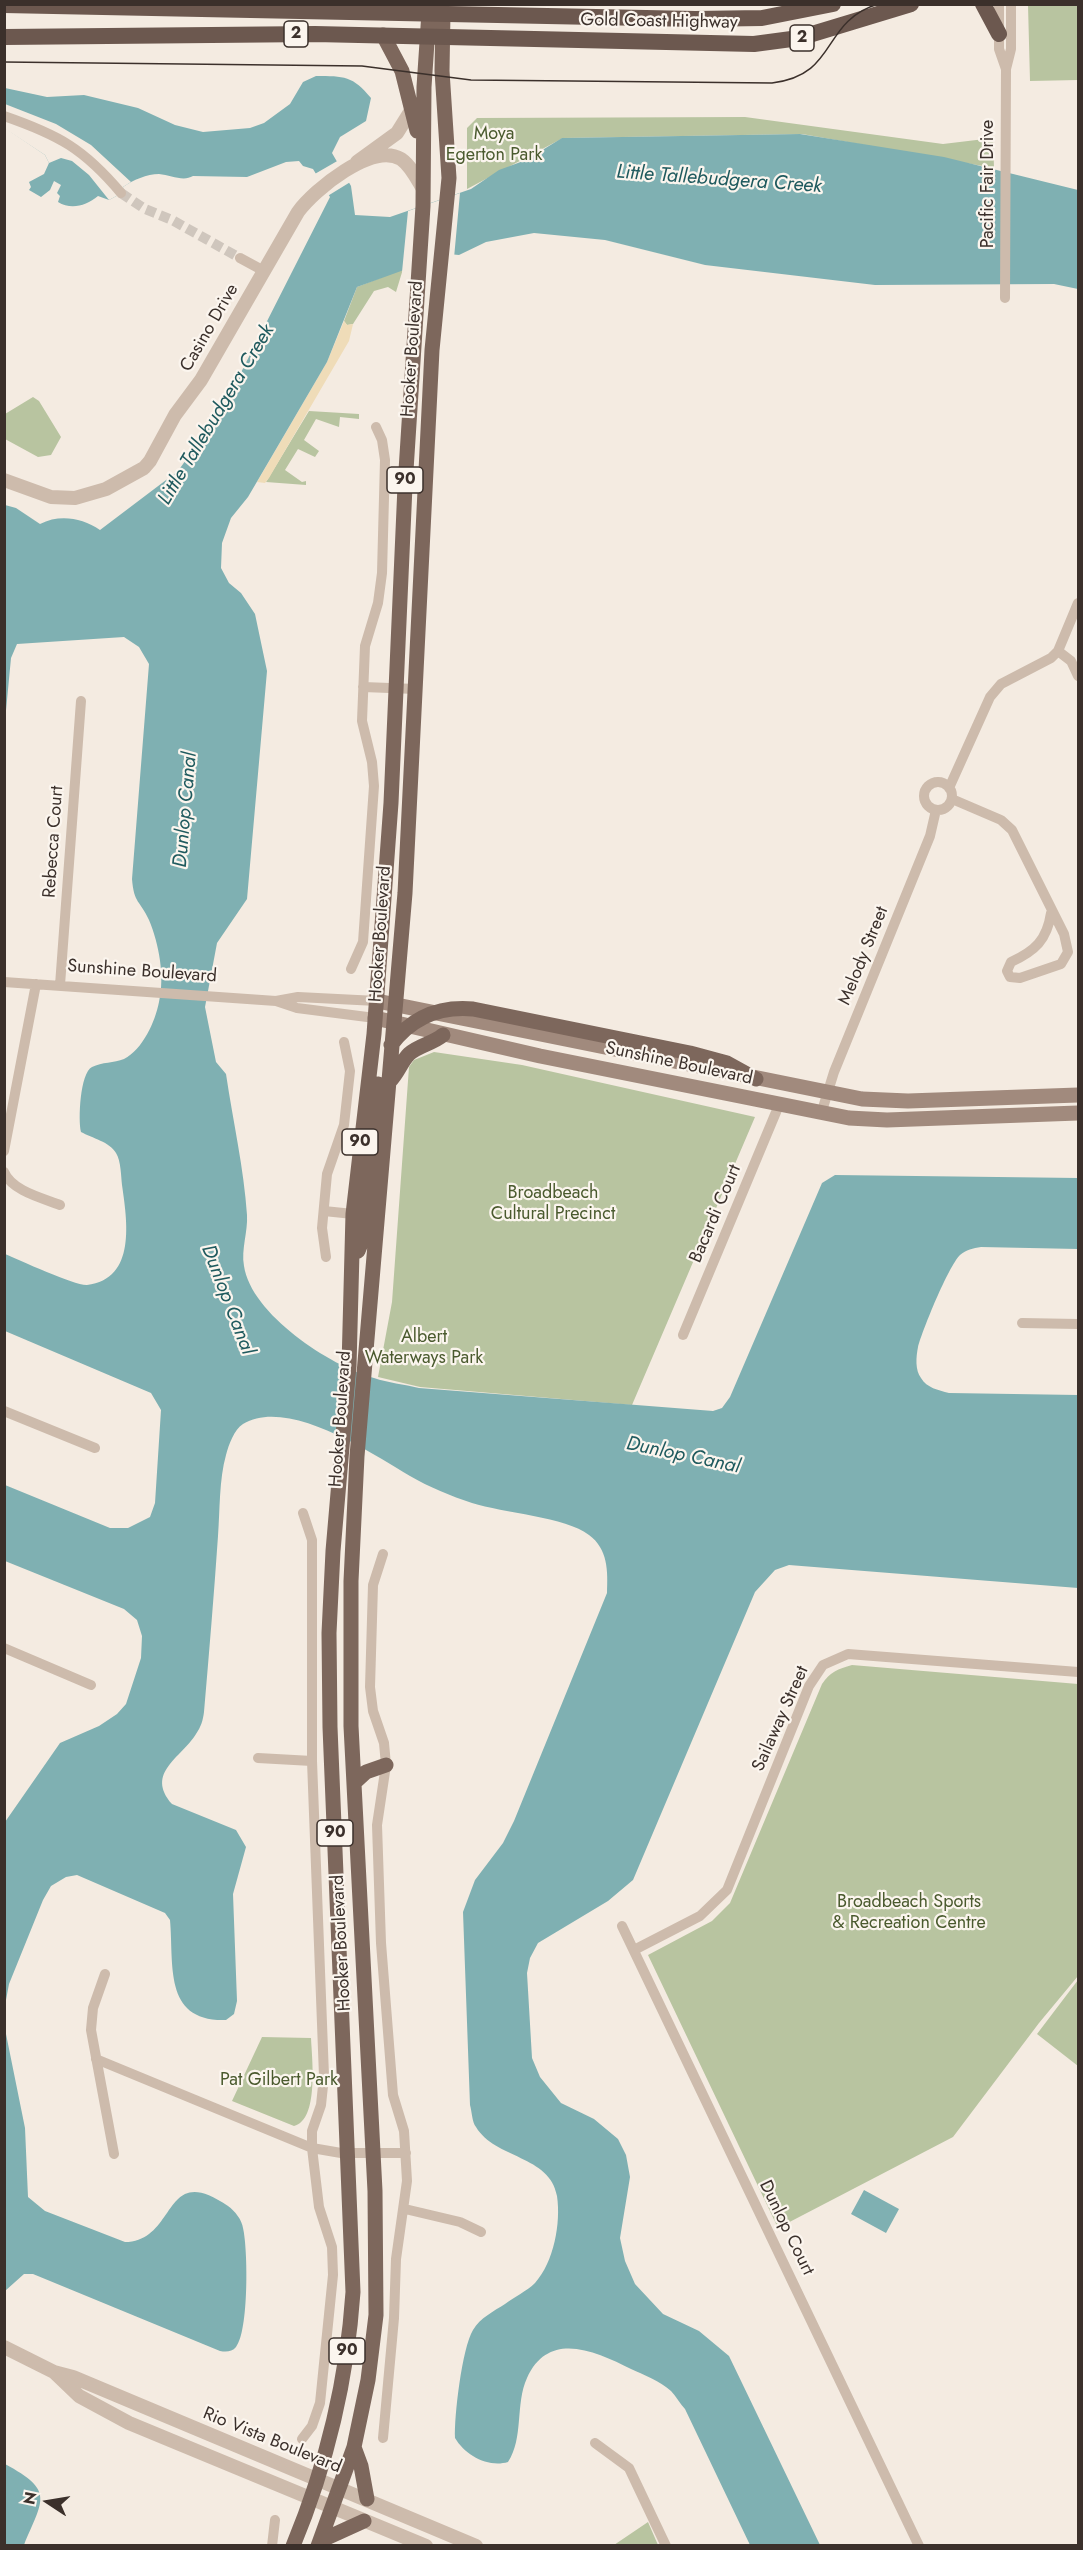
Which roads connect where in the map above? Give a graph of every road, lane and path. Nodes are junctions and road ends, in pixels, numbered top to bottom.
1 (4, 4) edge
2 (833, 4) edge
3 (911, 4) edge
4 (983, 4) edge
5 (999, 4) edge
6 (1011, 4) edge
7 (436, 8) edge
8 (803, 8) edge
9 (999, 34) junction
10 (383, 35) junction
11 (435, 36) junction
12 (4, 37) edge
13 (1006, 69) junction
14 (412, 109) junction
15 (4, 116) edge
16 (422, 154) junction
17 (352, 166) junction
18 (423, 189) junction
19 (122, 193) tunnel mouth
20 (240, 258) tunnel mouth
21 (264, 271) junction
22 (1005, 293) dead end
23 (376, 427) dead end
24 (4, 480) edge
25 (1078, 603) edge
26 (1058, 651) junction
27 (1078, 676) edge
28 (363, 687) junction
29 (397, 688) junction
30 (416, 689) junction
31 (81, 701) dead end
32 (951, 794) junction
33 (936, 810) junction
34 (1051, 914) junction
35 (351, 969) dead end
36 (4, 982) edge
37 (36, 984) junction
38 (60, 985) junction
39 (276, 1001) junction
40 (377, 1001) junction
41 (395, 1004) junction
42 (375, 1018) junction
43 (394, 1023) junction
44 (443, 1035) junction
45 (345, 1042) dead end
46 (756, 1078) junction
47 (390, 1081) junction
48 (828, 1092) junction
49 (1078, 1095) edge
50 (779, 1105) junction
51 (1078, 1113) edge
52 (821, 1114) junction
53 (4, 1151) edge
54 (4, 1172) edge
55 (60, 1205) dead end
56 (324, 1211) junction
57 (353, 1214) junction
58 (326, 1257) dead end
59 (351, 1270) junction
60 (1022, 1323) dead end
61 (1078, 1324) edge
62 (683, 1335) dead end
63 (357, 1366) junction
64 (4, 1411) edge
65 (95, 1448) dead end
66 (303, 1513) dead end
67 (383, 1554) dead end
68 (4, 1648) edge
69 (1078, 1672) edge
70 (91, 1685) dead end
71 (353, 1753) junction
72 (258, 1758) dead end
73 (312, 1761) junction
74 (386, 1765) junction
75 (354, 1783) junction
76 (622, 1926) dead end
77 (634, 1950) junction
78 (105, 1974) dead end
79 (96, 2059) junction
80 (312, 2148) junction
81 (349, 2153) junction
82 (374, 2153) junction
83 (406, 2153) junction
84 (114, 2154) dead end
85 (405, 2209) junction
86 (481, 2232) dead end
87 (4, 2348) edge
88 (54, 2372) junction
89 (383, 2438) dead end
90 (302, 2439) dead end
91 (595, 2443) dead end
92 (354, 2447) junction
93 (319, 2480) junction
94 (340, 2489) junction
95 (367, 2499) junction
96 (311, 2500) junction
97 (333, 2509) junction
98 (275, 2520) dead end
99 (364, 2521) junction
100 (319, 2543) edge
101 (272, 2546) edge
102 (293, 2546) edge
103 (426, 2546) edge
104 (476, 2546) edge
105 (666, 2546) edge
106 (919, 2546) edge

1 - 7 highway, Gold Coast Highway / 2
2 - 8 highway, Gold Coast Highway / 2
3 - 11 highway, Gold Coast Highway / 2
4 - 9 highway
5 - 9 street, Pacific Fair Drive
6 - 13 street, Pacific Fair Drive
7 - 8 highway, Gold Coast Highway / 2
7 - 11 main road, Hooker Boulevard / 90
9 - 13 street, Pacific Fair Drive
10 - 11 highway, Gold Coast Highway / 2
10 - 12 highway, Gold Coast Highway / 2
10 - 14 main road
11 - 16 main road, Hooker Boulevard / 90
11 - 30 main road, Hooker Boulevard / 90
13 - 22 street, Pacific Fair Drive
14 - 16 main road
14 - 17 street
15 - 19 street
16 - 18 main road, Hooker Boulevard / 90
17 - 18 street, Casino Drive
17 - 21 street, Casino Drive
18 - 29 main road, Hooker Boulevard / 90
20 - 21 street
21 - 24 street, Casino Drive
23 - 28 street, Hooker Boulevard
25 - 26 street
26 - 27 street
26 - 32 street
28 - 29 street
28 - 35 street, Hooker Boulevard
29 - 30 street
29 - 40 main road, Hooker Boulevard / 90
30 - 41 main road, Hooker Boulevard / 90
31 - 38 street, Rebecca Court
32 - 33 street
32 - 33 street
32 - 34 street
33 - 48 street, Melody Street
34 - 34 street
36 - 37 street, Sunshine Boulevard
37 - 38 street, Sunshine Boulevard
37 - 53 street
38 - 39 street, Sunshine Boulevard
39 - 40 street, Sunshine Boulevard
39 - 42 street, Sunshine Boulevard
40 - 41 main road, Sunshine Boulevard
40 - 42 main road, Hooker Boulevard / 90
41 - 43 main road, Hooker Boulevard / 90
41 - 46 main road, Sunshine Boulevard
42 - 43 main road, Sunshine Boulevard
42 - 57 main road, Hooker Boulevard / 90
43 - 44 main road, Sunshine Boulevard
43 - 47 main road, Hooker Boulevard / 90
44 - 47 main road
44 - 50 main road, Sunshine Boulevard
45 - 56 street
46 - 48 main road, Sunshine Boulevard
46 - 59 main road
47 - 63 main road, Hooker Boulevard / 90
48 - 49 main road, Sunshine Boulevard
48 - 52 street, Melody Street
50 - 52 main road, Sunshine Boulevard
50 - 62 street, Bacardi Court
51 - 52 main road, Sunshine Boulevard
54 - 55 street
56 - 57 street
56 - 58 street
57 - 59 main road, Hooker Boulevard / 90
59 - 63 main road, Hooker Boulevard / 90
60 - 61 street
63 - 71 main road, Hooker Boulevard / 90
63 - 81 main road, Hooker Boulevard / 90
64 - 65 street
66 - 73 street, Hooker Boulevard
67 - 74 street
68 - 70 street
69 - 77 street, Sailaway Street
71 - 74 main road
71 - 75 main road, Hooker Boulevard / 90
72 - 73 street
73 - 80 street, Hooker Boulevard
74 - 75 main road
74 - 83 street
75 - 82 main road, Hooker Boulevard / 90
76 - 77 street, Dunlop Court
77 - 106 street, Dunlop Court
78 - 79 street
79 - 80 street
79 - 84 street
80 - 81 street
80 - 90 street, Hooker Boulevard
81 - 82 street
81 - 93 main road, Hooker Boulevard / 90
82 - 83 street
82 - 92 main road, Hooker Boulevard / 90
83 - 85 street
85 - 86 street
85 - 89 street
87 - 88 street, Rio Vista Boulevard
88 - 93 street, Rio Vista Boulevard
88 - 96 street, Rio Vista Boulevard
91 - 105 street
92 - 94 main road, Hooker Boulevard / 90
92 - 95 main road
93 - 94 street, Rio Vista Boulevard
93 - 96 main road, Hooker Boulevard / 90
94 - 95 street, Rio Vista Boulevard
94 - 97 main road, Hooker Boulevard / 90
95 - 104 street, Rio Vista Boulevard
96 - 97 street, Rio Vista Boulevard
96 - 102 main road, Hooker Boulevard / 90
97 - 99 street, Rio Vista Boulevard
97 - 100 main road, Hooker Boulevard / 90
98 - 101 street
99 - 100 main road
99 - 103 street, Rio Vista Boulevard

